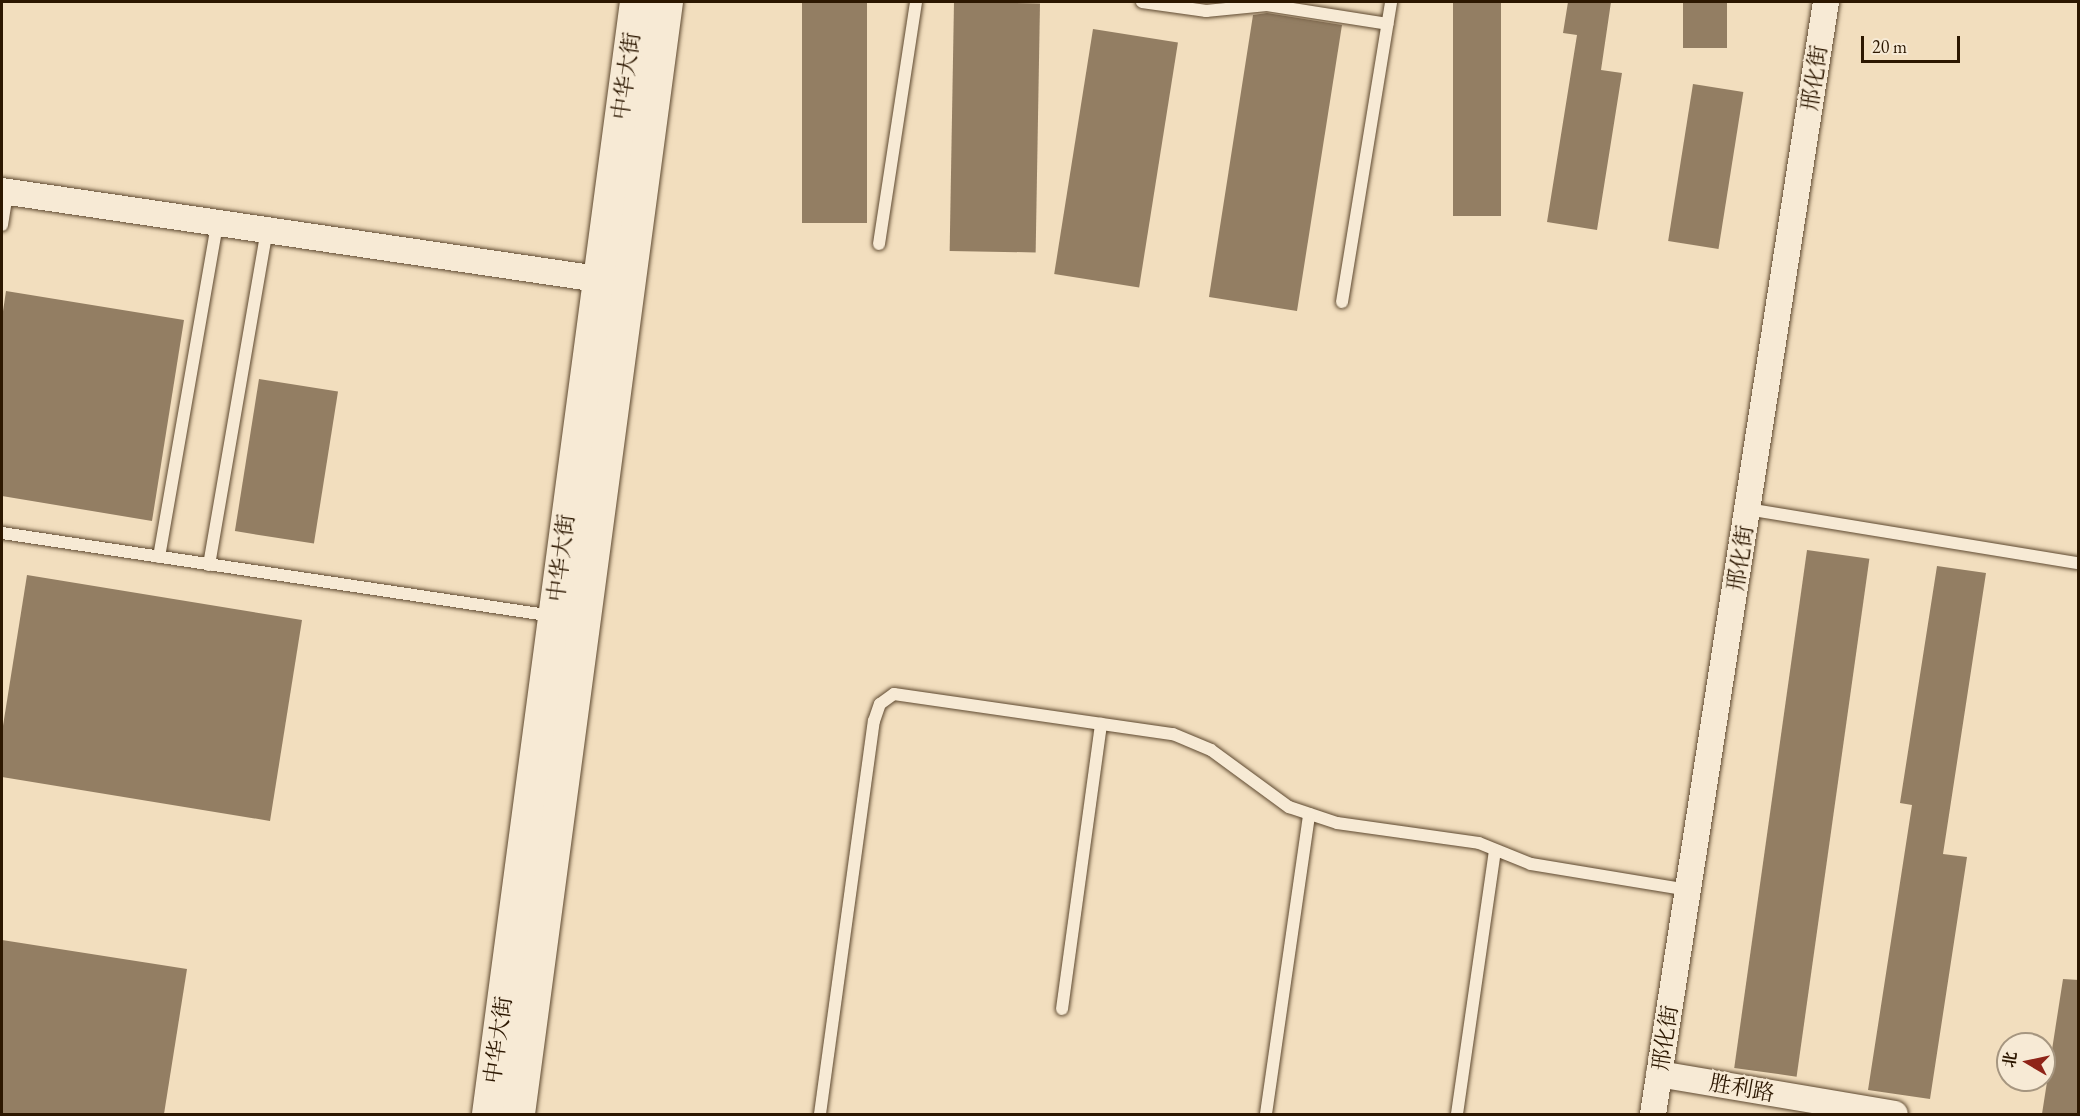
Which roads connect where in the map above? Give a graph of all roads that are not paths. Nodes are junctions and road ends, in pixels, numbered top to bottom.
1 (636, 2) edge
2 (667, 2) edge
3 (916, 2) edge
4 (1142, 2) edge
5 (1391, 2) edge
6 (1826, 2) edge
7 (1232, 6) edge
8 (1388, 24) junction
9 (4, 192) edge
10 (217, 223) junction
11 (2, 225) edge
12 (267, 230) junction
13 (879, 244) dead end
14 (598, 279) junction
15 (1342, 302) dead end
16 (1747, 509) junction
17 (2, 534) edge
18 (159, 557) junction
19 (2079, 562) edge
20 (209, 565) junction
21 (553, 616) junction
22 (1101, 724) junction
23 (1309, 814) junction
24 (1495, 851) junction
25 (1688, 890) junction
26 (1062, 1009) dead end
27 (1659, 1074) junction
28 (488, 1114) edge
29 (519, 1114) edge
30 (819, 1114) edge
31 (1266, 1114) edge
32 (1457, 1114) edge
33 (1653, 1114) edge
34 (1895, 1114) edge

1 - 14 street, 中华大街
2 - 29 street, 中华大街
3 - 13 lane
4 - 7 lane
5 - 8 lane
6 - 16 street, 邢化街
7 - 8 lane
8 - 15 lane
9 - 10 street
9 - 11 lane
10 - 12 street
10 - 18 lane
12 - 14 street
12 - 20 lane
14 - 21 street, 中华大街
16 - 19 lane
16 - 25 street, 邢化街
17 - 18 lane
18 - 20 lane
20 - 21 lane
21 - 28 street, 中华大街
22 - 23 lane
22 - 26 lane
22 - 30 lane
23 - 24 lane
23 - 31 lane
24 - 25 lane
24 - 32 lane
25 - 27 street, 邢化街
27 - 33 street, 邢化街
27 - 34 street, 胜利路

